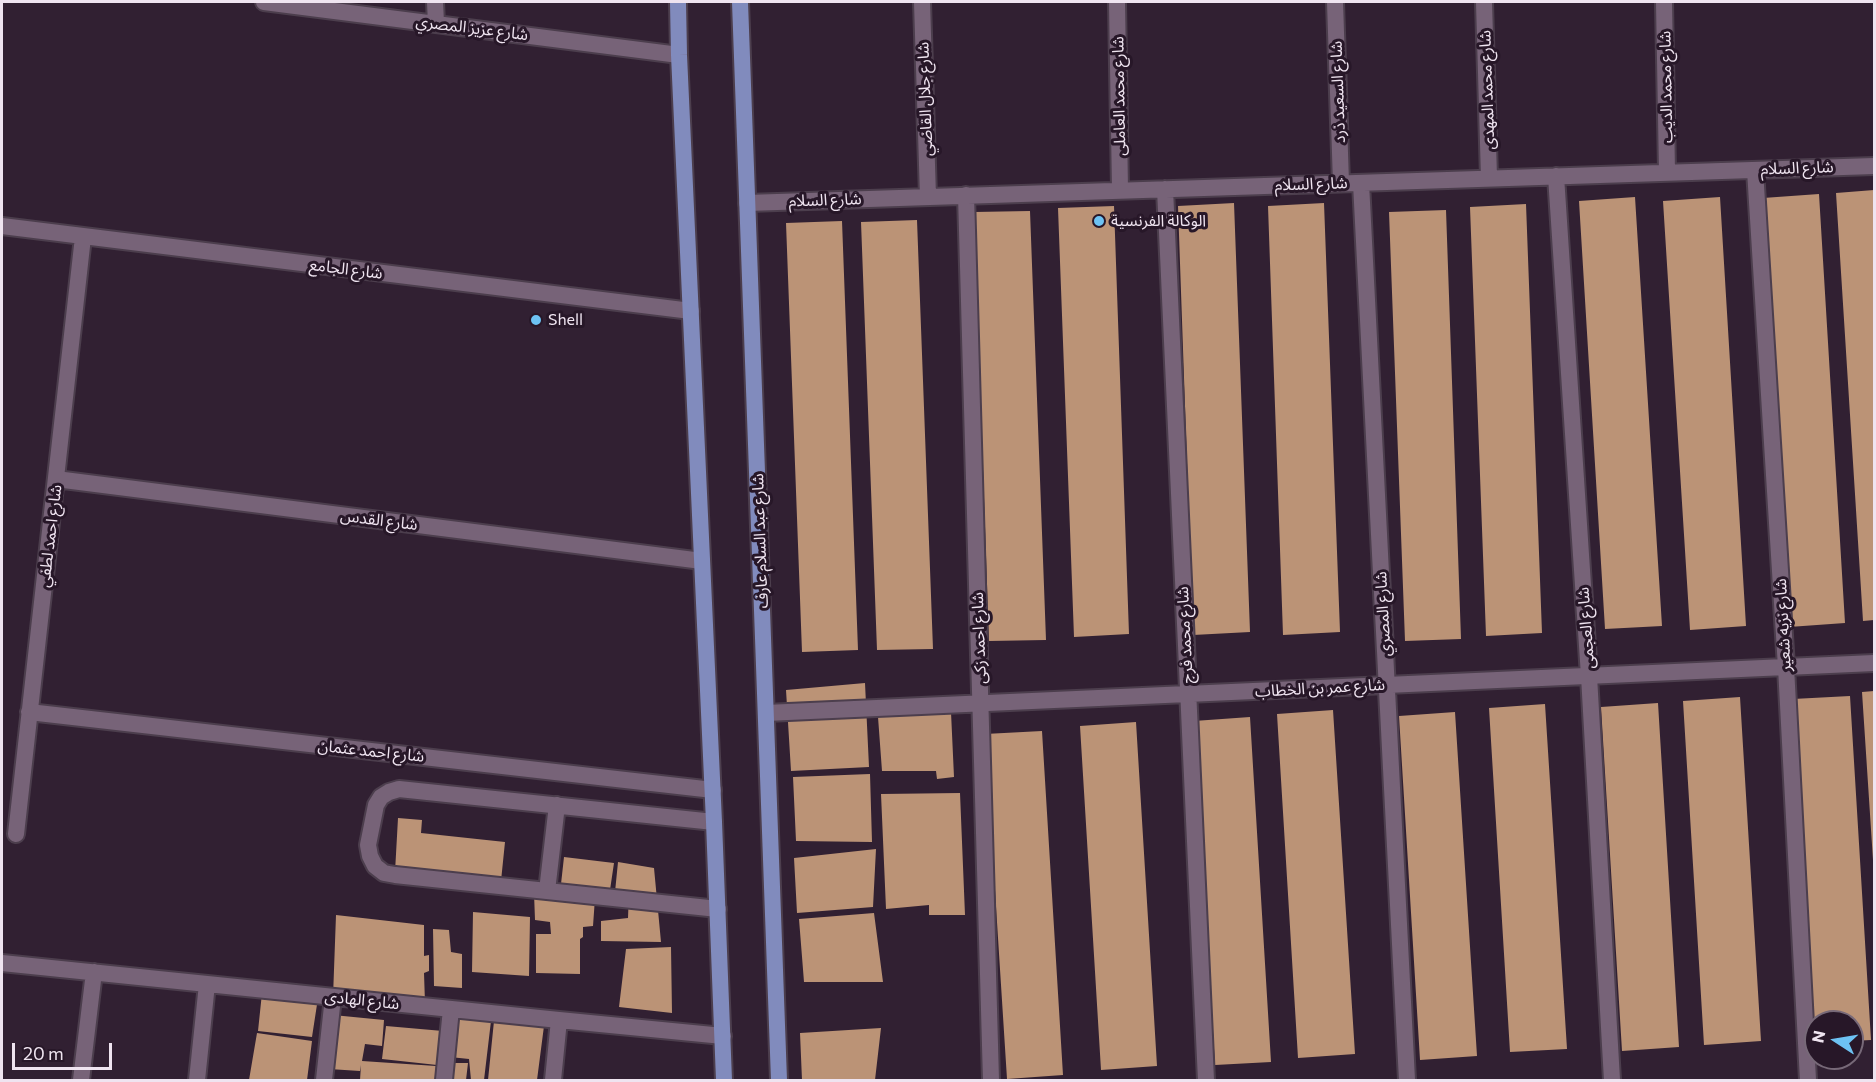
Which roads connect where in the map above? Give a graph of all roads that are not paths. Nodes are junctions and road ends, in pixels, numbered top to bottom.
1 (264, 2) edge
2 (435, 2) edge
3 (678, 2) edge
4 (740, 2) edge
5 (922, 2) edge
6 (1117, 2) edge
7 (1335, 2) edge
8 (1484, 2) edge
9 (1664, 2) edge
10 (436, 23) junction
11 (679, 55) junction
12 (1875, 166) edge
13 (1755, 170) junction
14 (1667, 172) junction
15 (1556, 176) junction
16 (1490, 178) junction
17 (1341, 183) junction
18 (1361, 183) junction
19 (1165, 189) junction
20 (1120, 190) junction
21 (966, 195) junction
22 (928, 197) junction
23 (747, 203) junction
24 (2, 226) edge
25 (83, 237) junction
26 (691, 310) junction
27 (56, 479) junction
28 (702, 561) junction
29 (1875, 663) edge
30 (1786, 667) junction
31 (1589, 676) junction
32 (1387, 685) junction
33 (1188, 694) junction
34 (981, 704) junction
35 (29, 712) junction
36 (766, 713) junction
37 (713, 790) junction
38 (557, 805) junction
39 (714, 822) junction
40 (15, 834) dead end
41 (547, 891) junction
42 (718, 909) junction
43 (2, 963) edge
44 (94, 972) junction
45 (207, 984) junction
46 (333, 997) junction
47 (452, 1009) junction
48 (559, 1020) junction
49 (723, 1036) junction
50 (724, 1076) edge
51 (81, 1080) edge
52 (197, 1080) edge
53 (324, 1080) edge
54 (444, 1080) edge
55 (553, 1080) edge
56 (779, 1080) edge
57 (991, 1080) edge
58 (1206, 1080) edge
59 (1407, 1080) edge
60 (1612, 1080) edge
61 (1808, 1080) edge

1 - 10 street, شارع عزيز المصري
2 - 10 street
3 - 11 main road
4 - 23 main road, شارع عبد السلام عارف
5 - 22 street, شارع جلال القاضي
6 - 20 street, شارع محمد العاملى
7 - 17 street, شارع السعيد ذرد
8 - 16 street, شارع محمد المهدى
9 - 14 street, شارع محمد الديب
10 - 11 street, شارع عزيز المصري
11 - 26 main road
12 - 13 street, شارع السلام
13 - 14 street, شارع السلام
13 - 30 street, شارع نزيه شعير
14 - 15 street, شارع السلام
15 - 16 street, شارع السلام
15 - 31 street, شارع العجمى
16 - 18 street, شارع السلام
17 - 18 street, شارع السلام
17 - 19 street, شارع السلام
18 - 32 street, شارع المصري
19 - 20 street, شارع السلام
19 - 33 street, شارع محمد فرج
20 - 21 street, شارع السلام
21 - 22 street, شارع السلام
21 - 34 street, شارع احمد زكى
22 - 23 street, شارع السلام
23 - 36 main road, شارع عبد السلام عارف
24 - 25 street, شارع الجامع
25 - 26 street, شارع الجامع
25 - 27 street, شارع احمد لطفي
26 - 28 main road
27 - 28 street, شارع القدس
27 - 35 street, شارع احمد لطفي
28 - 37 main road
29 - 30 street, شارع عمر بن الخطاب
30 - 31 street, شارع عمر بن الخطاب
30 - 61 street, شارع نزيه شعير
31 - 32 street, شارع عمر بن الخطاب
31 - 60 street, شارع العجمى
32 - 33 street, شارع عمر بن الخطاب
32 - 59 street, شارع المصري
33 - 34 street, شارع عمر بن الخطاب
33 - 58 street, شارع محمد فرج
34 - 36 street, شارع عمر بن الخطاب
34 - 57 street, شارع احمد زكى
35 - 37 street, شارع احمد عثمان
35 - 40 street, شارع احمد لطفي
36 - 56 main road, شارع عبد السلام عارف
37 - 39 main road
38 - 39 street
38 - 41 street
38 - 41 street
39 - 42 main road
41 - 42 street
42 - 49 main road
43 - 44 street, شارع الهادى
44 - 45 street, شارع الهادى
44 - 51 street
45 - 46 street, شارع الهادى
45 - 52 street
46 - 47 street, شارع الهادى
46 - 53 street
47 - 48 street, شارع الهادى
47 - 54 street
48 - 49 street, شارع الهادى
48 - 55 street
49 - 50 main road

